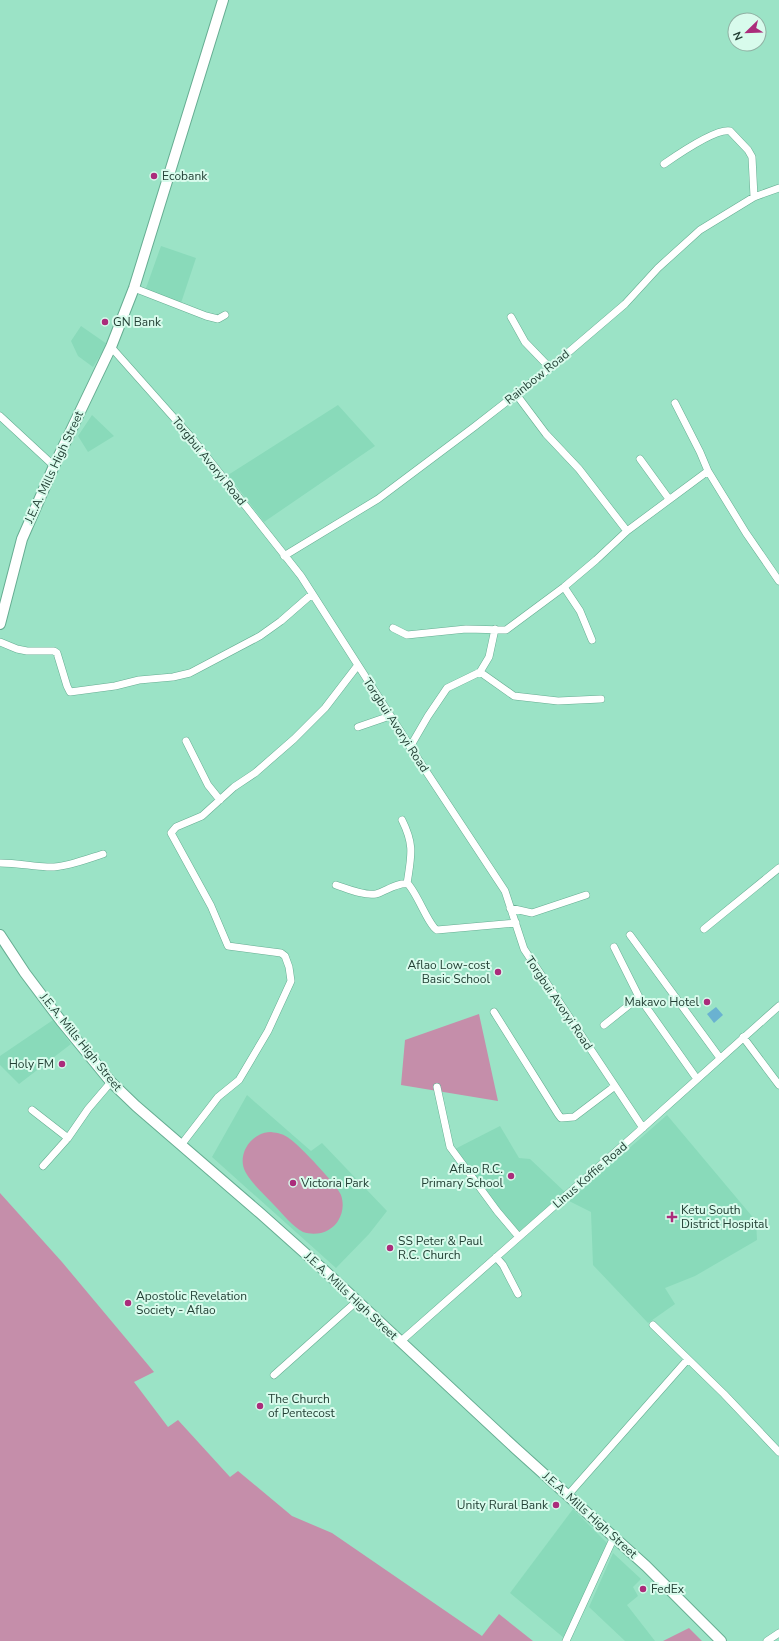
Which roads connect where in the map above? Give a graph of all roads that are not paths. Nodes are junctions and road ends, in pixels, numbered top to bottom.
1 (223, 0) edge
2 (664, 164) dead end
3 (779, 188) edge
4 (754, 197) junction
5 (134, 288) junction
6 (225, 315) dead end
7 (511, 317) dead end
8 (111, 347) junction
9 (550, 368) junction
10 (516, 394) junction
11 (675, 403) dead end
12 (0, 416) edge
13 (640, 459) dead end
14 (54, 466) junction
15 (708, 470) junction
16 (669, 499) junction
17 (627, 531) junction
18 (284, 556) junction
19 (779, 581) edge
20 (564, 586) junction
21 (312, 594) junction
22 (0, 624) edge
23 (393, 628) dead end
24 (495, 630) junction
25 (592, 640) dead end
26 (0, 642) edge
27 (358, 665) junction
28 (480, 672) junction
29 (601, 699) dead end
30 (390, 716) junction
31 (358, 728) dead end
32 (186, 741) dead end
33 (410, 747) junction
34 (220, 800) junction
35 (402, 820) dead end
36 (103, 854) dead end
37 (0, 863) edge
38 (779, 868) edge
39 (407, 884) junction
40 (336, 885) dead end
41 (586, 895) dead end
42 (510, 908) junction
43 (516, 924) junction
44 (704, 929) dead end
45 (0, 935) edge
46 (630, 936) dead end
47 (614, 947) dead end
48 (639, 997) junction
49 (779, 1006) edge
50 (494, 1012) dead end
51 (604, 1025) dead end
52 (743, 1037) junction
53 (720, 1058) junction
54 (697, 1078) junction
55 (111, 1082) junction
56 (779, 1085) edge
57 (615, 1086) junction
58 (437, 1087) dead end
59 (32, 1110) dead end
60 (643, 1128) junction
61 (68, 1138) junction
62 (181, 1145) junction
63 (43, 1166) dead end
64 (519, 1237) junction
65 (496, 1257) junction
66 (518, 1294) dead end
67 (357, 1301) junction
68 (653, 1325) dead end
69 (400, 1342) junction
70 (688, 1359) junction
71 (274, 1375) dead end
72 (779, 1452) edge
73 (568, 1495) junction
74 (614, 1537) junction
75 (779, 1633) edge
76 (566, 1641) edge
77 (721, 1641) edge
78 (767, 1641) edge

1 - 5 highway, J.E.A. Mills High Street
2 - 4 street
3 - 4 street, Rainbow Road
4 - 9 street, Rainbow Road
5 - 6 street
5 - 8 highway, J.E.A. Mills High Street
7 - 9 street
8 - 14 highway, J.E.A. Mills High Street
8 - 18 street, Torgbui Avoryi Road
9 - 10 street, Rainbow Road
10 - 17 street
10 - 18 street, Rainbow Road
11 - 15 street
12 - 14 street
13 - 16 street
14 - 22 highway, J.E.A. Mills High Street
15 - 16 street
15 - 19 street
16 - 17 street
17 - 20 street
18 - 21 street, Torgbui Avoryi Road
20 - 24 street
20 - 25 street
21 - 26 street
21 - 27 street, Torgbui Avoryi Road
23 - 24 street
24 - 28 street
27 - 30 street, Torgbui Avoryi Road
27 - 34 street
28 - 29 street
28 - 33 street
30 - 31 street
30 - 33 street, Torgbui Avoryi Road
32 - 34 street
33 - 42 street, Torgbui Avoryi Road
34 - 62 street
35 - 39 street
36 - 37 street
38 - 44 street
39 - 40 street
39 - 43 street
41 - 42 street
42 - 43 street, Torgbui Avoryi Road
43 - 57 street, Torgbui Avoryi Road
45 - 55 highway, J.E.A. Mills High Street
46 - 53 street
47 - 48 street
48 - 51 street
48 - 54 street
49 - 52 street, Linus Koffie Road
50 - 57 street
52 - 53 street, Linus Koffie Road
52 - 56 street
53 - 54 street, Linus Koffie Road
54 - 60 street, Linus Koffie Road
55 - 61 street
55 - 62 highway, J.E.A. Mills High Street
57 - 60 street, Torgbui Avoryi Road
58 - 64 street
59 - 61 street
60 - 64 street, Linus Koffie Road
61 - 63 street
62 - 67 highway, J.E.A. Mills High Street
64 - 65 street, Linus Koffie Road
65 - 66 street
65 - 69 street, Linus Koffie Road
67 - 69 highway, J.E.A. Mills High Street
67 - 71 street
68 - 70 street
69 - 73 highway, J.E.A. Mills High Street
70 - 72 street
70 - 73 street
73 - 74 highway, J.E.A. Mills High Street
74 - 76 street
74 - 77 highway, J.E.A. Mills High Street
75 - 78 street

